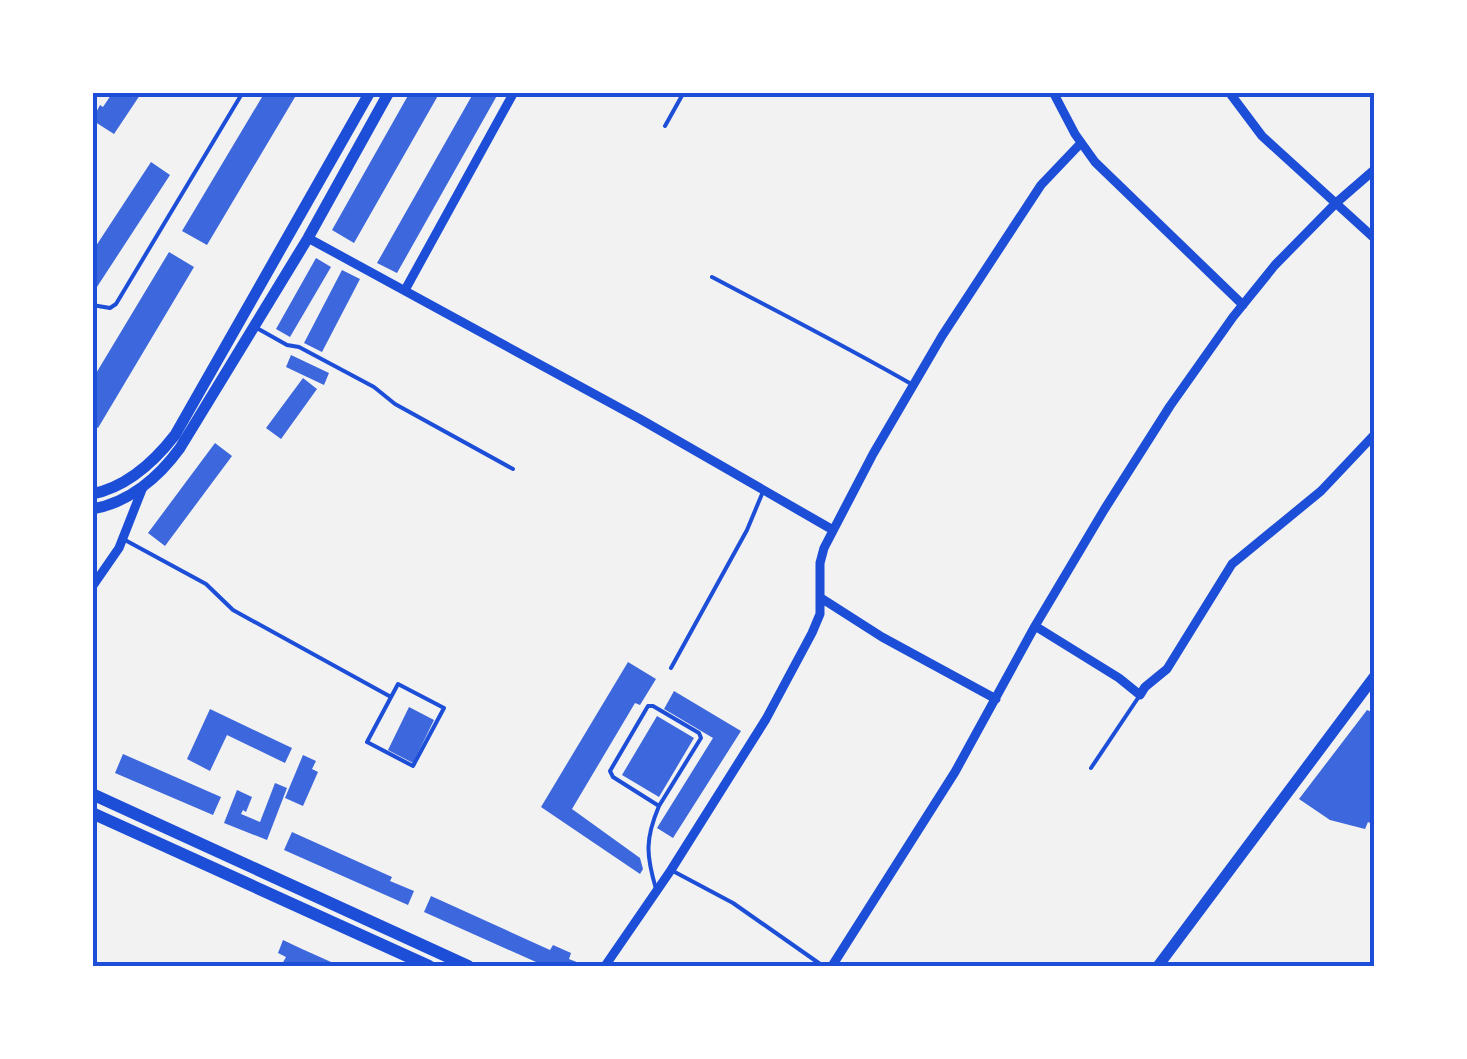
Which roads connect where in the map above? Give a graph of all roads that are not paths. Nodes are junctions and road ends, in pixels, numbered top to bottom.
1 (244, 92) edge
2 (389, 92) edge
3 (514, 92) edge
4 (684, 92) edge
5 (1229, 92) edge
6 (369, 93) edge
7 (1055, 93) edge
8 (665, 126) dead end
9 (1081, 142) junction
10 (1374, 170) edge
11 (1336, 204) junction
12 (308, 238) junction
13 (1374, 238) edge
14 (712, 277) dead end
15 (405, 290) junction
16 (92, 305) edge
17 (1243, 305) junction
18 (254, 327) junction
19 (913, 385) junction
20 (1374, 435) edge
21 (513, 469) dead end
22 (143, 487) junction
23 (764, 489) junction
24 (92, 494) edge
25 (92, 509) edge
26 (833, 530) junction
27 (123, 539) junction
28 (92, 586) edge
29 (821, 598) junction
30 (1035, 626) junction
31 (671, 668) dead end
32 (1374, 677) edge
33 (1140, 695) junction
34 (390, 697) junction
35 (996, 699) junction
36 (1092, 768) dead end
37 (92, 794) edge
38 (659, 806) junction
39 (92, 814) edge
40 (671, 870) junction
41 (656, 889) junction
42 (1374, 960) edge
43 (429, 966) edge
44 (468, 966) edge
45 (605, 966) edge
46 (823, 966) edge
47 (832, 966) edge
48 (1158, 966) edge
49 (1371, 966) edge

1 - 16 lane
2 - 12 street
3 - 15 street
4 - 8 lane
5 - 11 street
6 - 24 street
7 - 9 street
9 - 17 street
9 - 19 street
10 - 11 street
11 - 13 street
11 - 17 street
12 - 15 street
12 - 18 street
14 - 19 lane
15 - 23 street
17 - 30 street
18 - 21 lane
18 - 22 street
19 - 26 street
20 - 33 street
22 - 25 street
22 - 27 street
23 - 26 street
23 - 31 lane
26 - 29 street
27 - 28 street
27 - 34 lane
29 - 35 street
29 - 40 street
30 - 33 street
30 - 35 street
32 - 48 street
33 - 36 lane
34 - 34 lane
35 - 47 street
37 - 44 main road
38 - 38 lane
38 - 41 lane
39 - 43 main road
40 - 41 street
40 - 46 lane
41 - 45 street
42 - 49 lane

